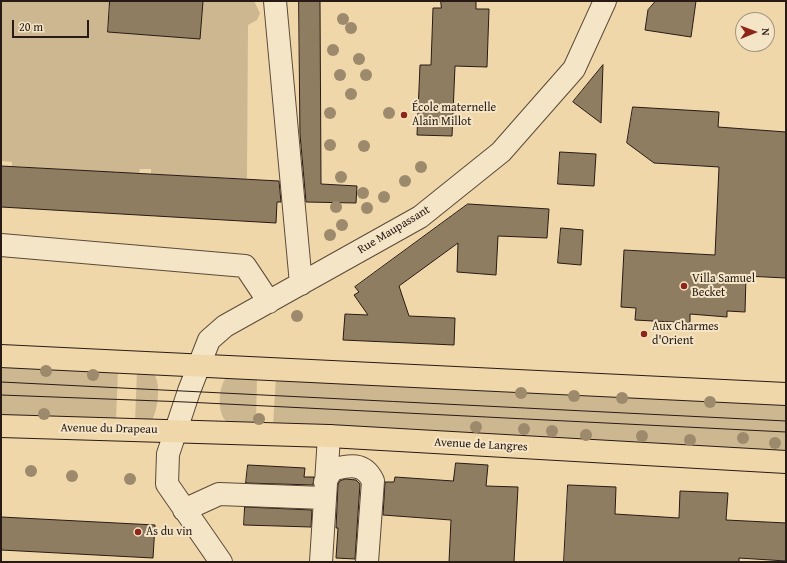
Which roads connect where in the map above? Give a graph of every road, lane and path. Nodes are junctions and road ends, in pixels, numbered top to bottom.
1 (275, 1) edge
2 (605, 1) edge
3 (1, 245) edge
4 (301, 284) junction
5 (269, 302) junction
6 (1, 356) edge
7 (199, 366) junction
8 (189, 391) joint
9 (786, 394) edge
10 (1, 426) edge
11 (175, 430) junction
12 (329, 436) junction
13 (786, 462) edge
14 (325, 490) junction
15 (184, 510) junction
16 (221, 562) edge
17 (321, 562) edge
18 (366, 562) edge

1 - 4 street
2 - 4 street, Rue Maupassant
3 - 5 street
4 - 5 street, Rue Maupassant
5 - 7 street, Rue Maupassant
6 - 7 main road
7 - 8 street, Rue Maupassant
7 - 9 main road
8 - 11 street, Avenue du Drapeau
10 - 11 main road, Avenue du Drapeau
11 - 12 main road, Avenue de Langres
11 - 15 street
12 - 13 main road, Avenue de Langres
12 - 14 street
14 - 15 street
14 - 17 street
14 - 18 street
15 - 16 street

